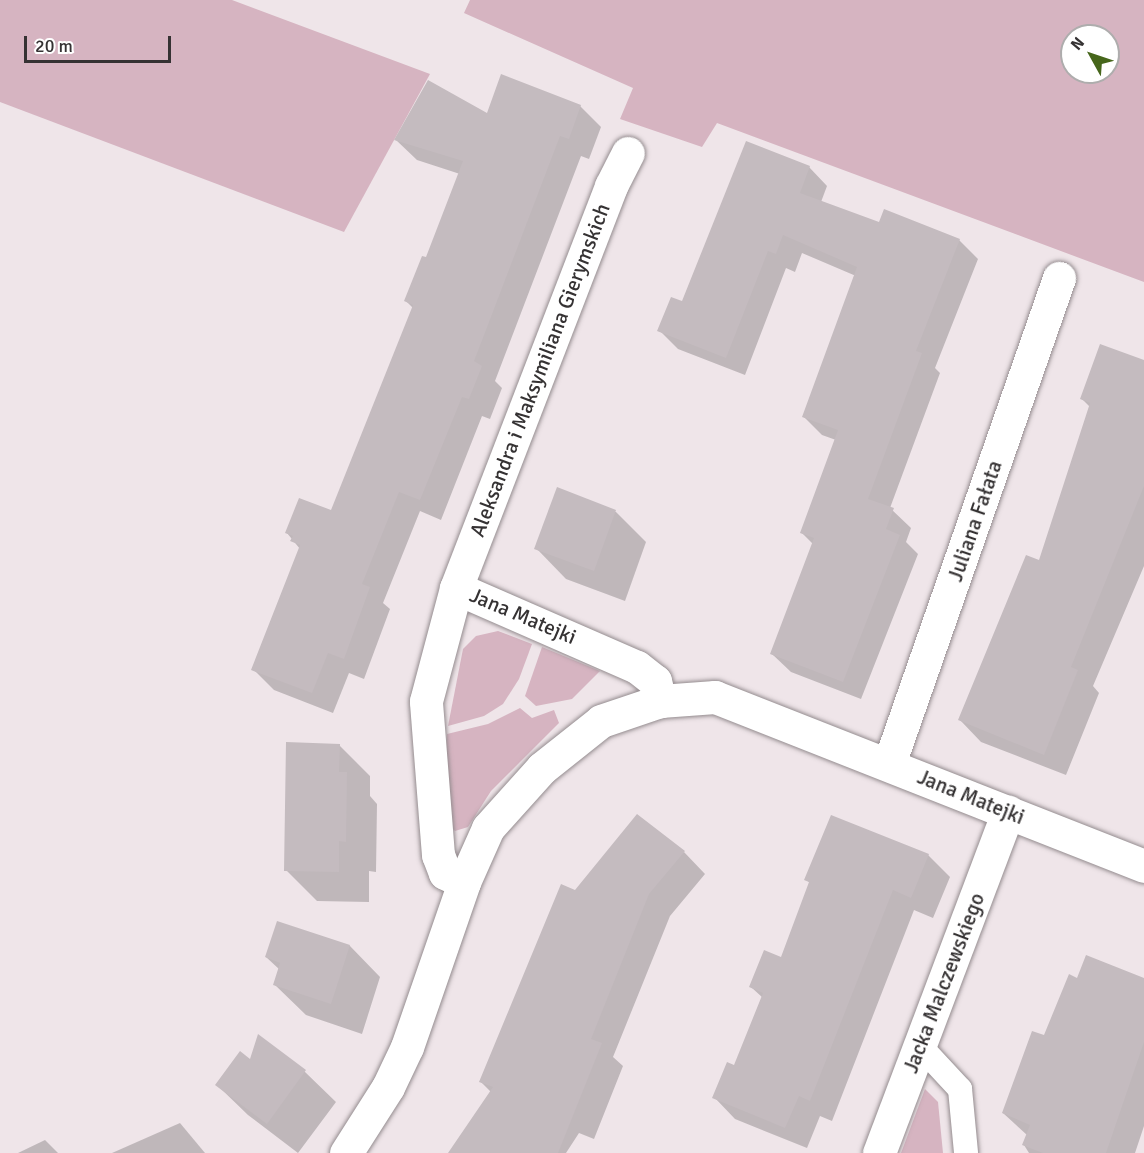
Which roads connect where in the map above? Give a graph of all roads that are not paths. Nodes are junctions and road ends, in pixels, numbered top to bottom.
1 (628, 153) dead end
2 (1059, 278) dead end
3 (456, 588) junction
4 (660, 701) junction
5 (889, 764) junction
6 (1008, 812) junction
7 (1144, 866) edge
8 (464, 882) junction
9 (920, 1046) junction
10 (346, 1153) edge
11 (879, 1153) edge
12 (966, 1153) edge

1 - 3 street, Aleksandra i Maksymiliana Gierymskich
2 - 5 street, Juliana Fałata
3 - 4 street, Jana Matejki
3 - 8 street, Jana Matejki
4 - 5 street, Jana Matejki
4 - 8 street, Jana Matejki
5 - 6 street, Jana Matejki
6 - 7 street, Jana Matejki
6 - 9 street, Jacka Malczewskiego
8 - 10 street, Jana Matejki
9 - 11 street, Jacka Malczewskiego
9 - 12 lane

